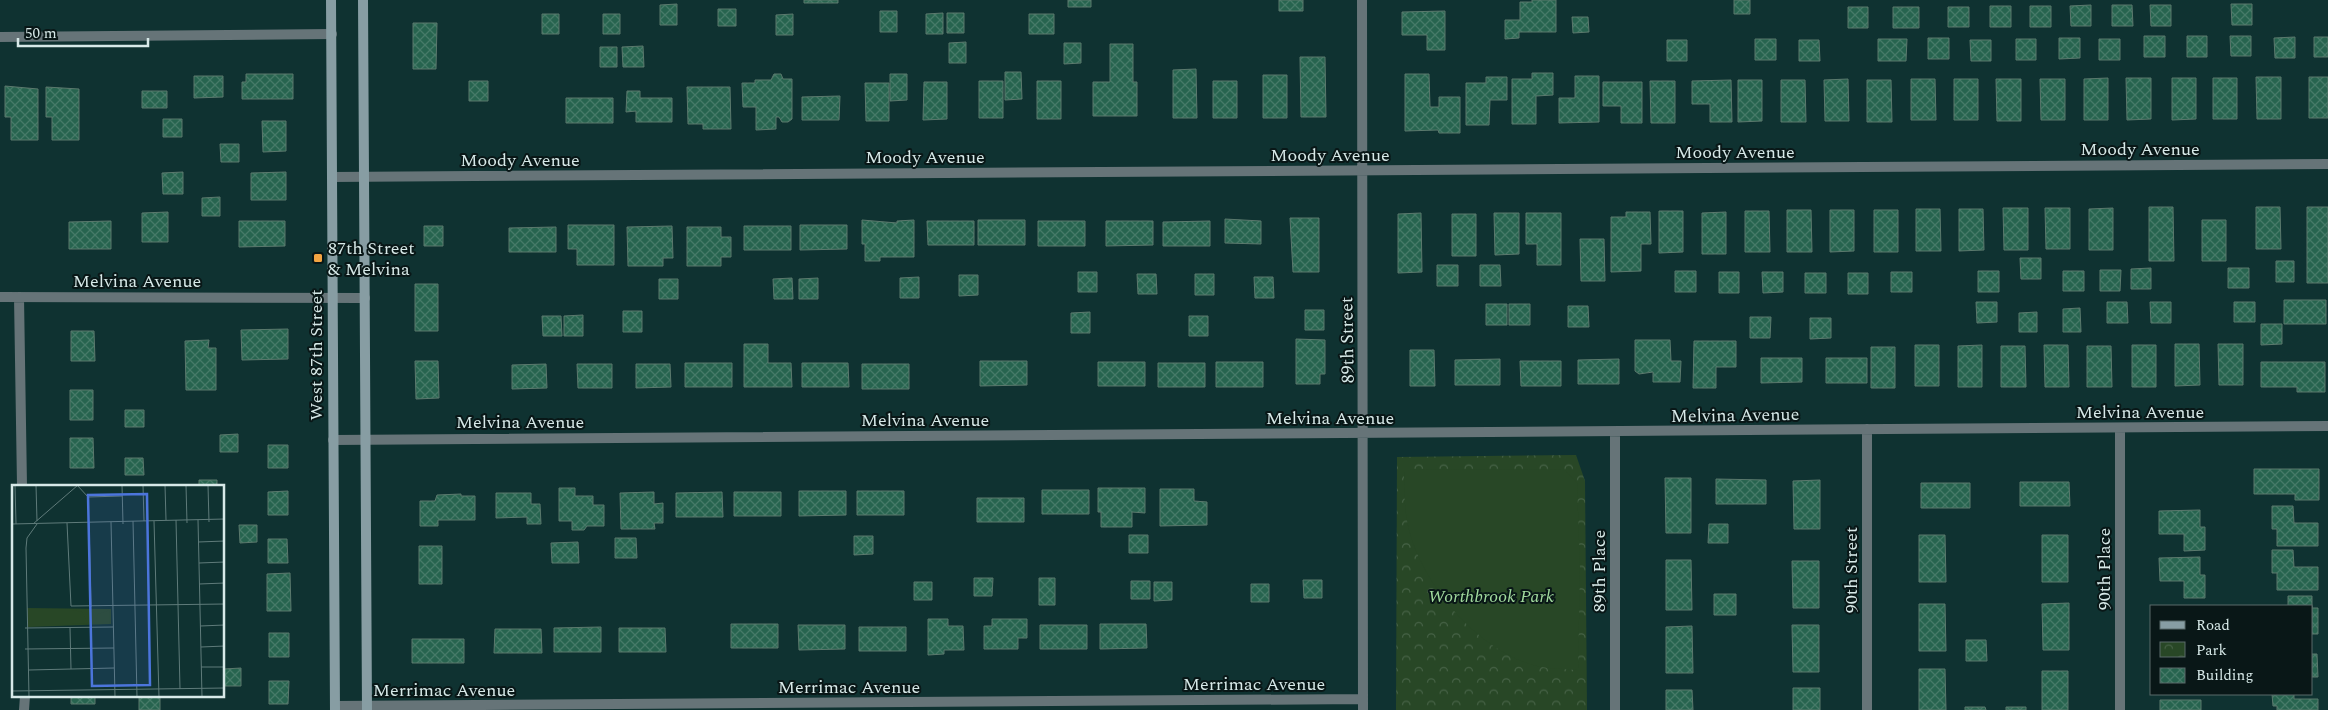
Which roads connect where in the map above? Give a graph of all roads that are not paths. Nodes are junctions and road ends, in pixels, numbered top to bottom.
1 (331, 0) edge
2 (363, 0) edge
3 (1362, 0) edge
4 (332, 34) junction
5 (0, 37) edge
6 (2328, 164) edge
7 (1362, 170) junction
8 (332, 177) junction
9 (364, 177) junction
10 (20, 297) junction
11 (0, 298) edge
12 (332, 298) junction
13 (365, 298) junction
14 (2328, 426) edge
15 (2120, 428) junction
16 (1867, 430) junction
17 (1615, 432) junction
18 (1364, 434) junction
19 (365, 439) junction
20 (333, 440) junction
21 (22, 485) edge
22 (1363, 705) edge
23 (335, 708) edge
24 (367, 708) edge
25 (1615, 710) edge
26 (1867, 710) edge
27 (2120, 710) edge

1 - 4 main road, West 87th Street
2 - 9 main road
3 - 7 street, 89th Street
4 - 5 street
4 - 8 main road, West 87th Street
6 - 7 street, Moody Avenue
7 - 9 street, Moody Avenue
7 - 18 street, 89th Street
8 - 9 street, Moody Avenue
8 - 12 main road, West 87th Street
9 - 13 main road
10 - 11 street, Melvina Avenue
10 - 12 street, Melvina Avenue
10 - 21 street
12 - 13 street, Melvina Avenue
12 - 20 main road, West 87th Street
13 - 19 main road
14 - 15 street, Melvina Avenue
15 - 16 street, Melvina Avenue
15 - 27 street, 90th Place
16 - 17 street, Melvina Avenue
16 - 26 street, 90th Street
17 - 18 street, Melvina Avenue
17 - 25 street, 89th Place
18 - 19 street, Melvina Avenue
18 - 22 street, 89th Street
19 - 20 street, Melvina Avenue
19 - 24 main road
20 - 23 main road, West 87th Street
22 - 24 street, Merrimac Avenue
23 - 24 street, Merrimac Avenue

